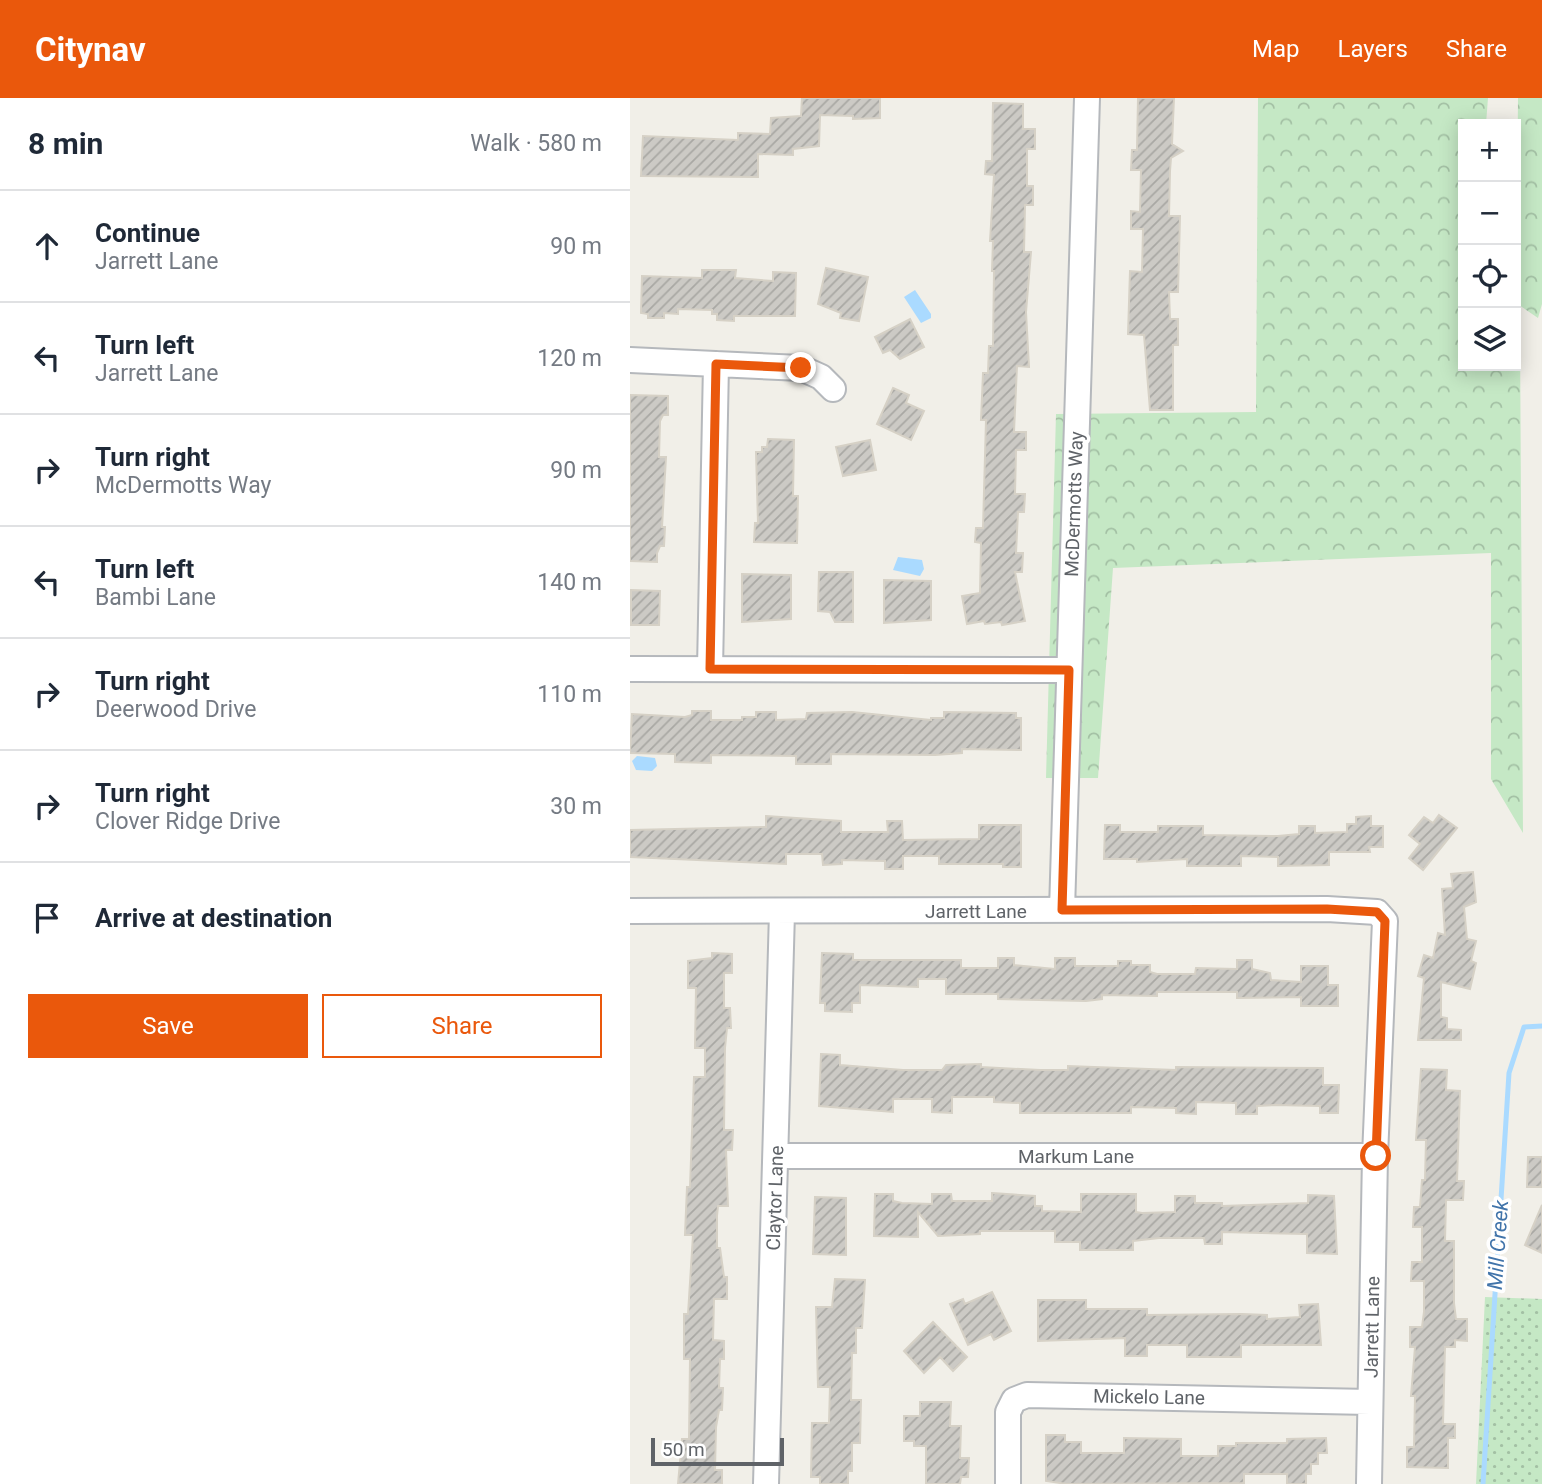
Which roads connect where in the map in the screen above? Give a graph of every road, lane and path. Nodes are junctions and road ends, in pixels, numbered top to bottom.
1 (1087, 98) edge
2 (630, 360) edge
3 (716, 364) junction
4 (833, 389) dead end
5 (630, 669) edge
6 (710, 669) junction
7 (1069, 670) junction
8 (1062, 910) junction
9 (630, 911) edge
10 (782, 912) junction
11 (776, 1156) junction
12 (1376, 1156) junction
13 (1370, 1402) junction
14 (766, 1484) edge
15 (1008, 1484) edge
16 (1368, 1484) edge

1 - 7 street, McDermotts Way
2 - 3 street
3 - 4 street
3 - 6 street
5 - 6 street
6 - 7 street
7 - 8 street, McDermotts Way
8 - 10 street, Jarrett Lane
8 - 12 street, Jarrett Lane
9 - 10 street, Jarrett Lane
10 - 11 street, Claytor Lane
11 - 12 street, Markum Lane
11 - 14 street, Claytor Lane
12 - 13 street, Jarrett Lane
13 - 15 street, Mickelo Lane
13 - 16 street, Jarrett Lane

